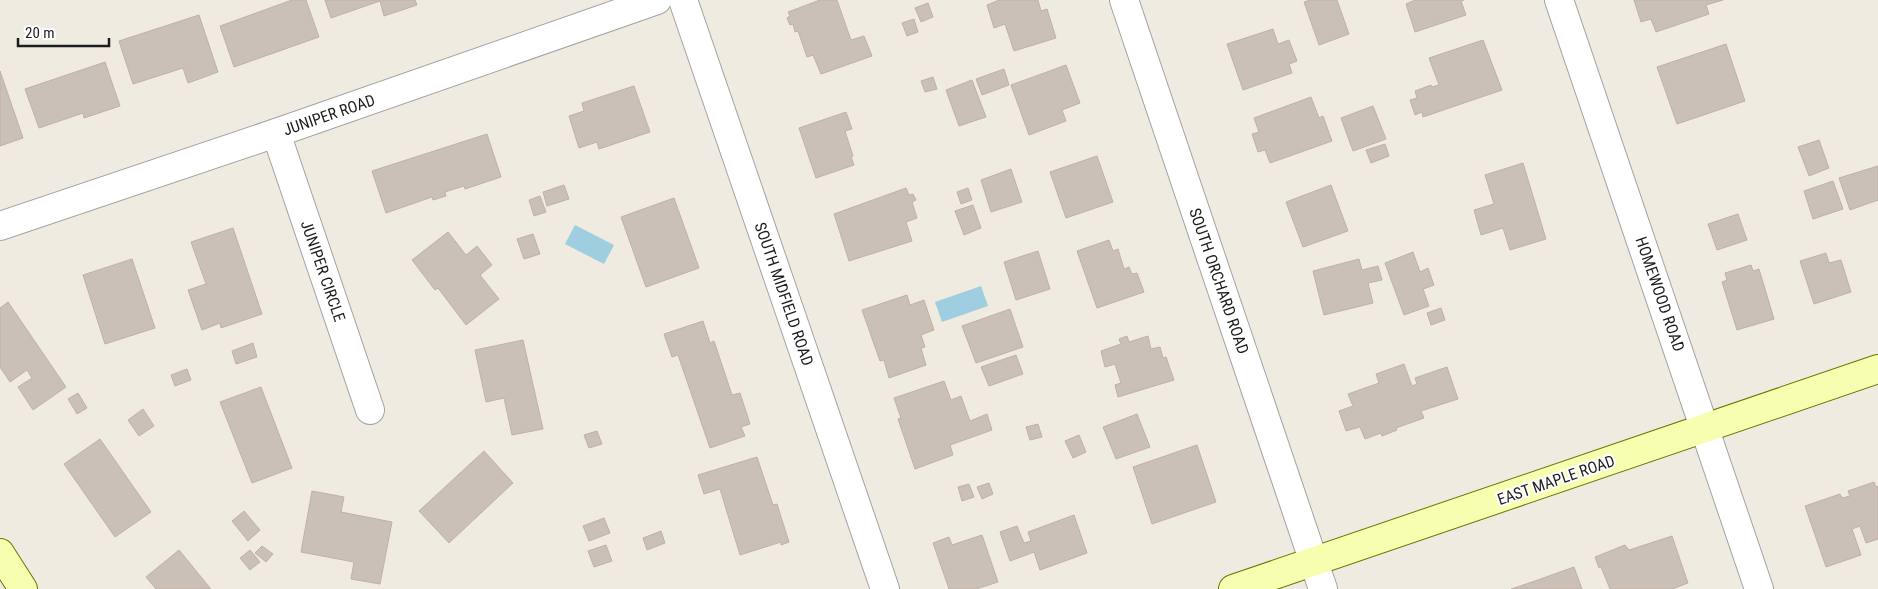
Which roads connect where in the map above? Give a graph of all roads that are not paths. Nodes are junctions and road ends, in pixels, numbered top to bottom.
1 (658, 0) edge
2 (683, 0) edge
3 (1124, 0) edge
4 (1559, 0) edge
5 (276, 133) junction
6 (0, 226) edge
7 (1878, 369) edge
8 (370, 410) dead end
9 (1706, 429) junction
10 (0, 554) edge
11 (1314, 562) junction
12 (23, 589) edge
13 (885, 589) edge
14 (1233, 589) edge
15 (1323, 589) edge
16 (1759, 589) edge

1 - 5 street, JUNIPER ROAD
2 - 13 street, SOUTH MIDFIELD ROAD
3 - 11 street, SOUTH ORCHARD ROAD
4 - 9 street, HOMEWOOD ROAD
5 - 6 street, JUNIPER ROAD
5 - 8 street, JUNIPER CIRCLE
7 - 9 main road, EAST MAPLE ROAD
9 - 11 main road, EAST MAPLE ROAD
9 - 16 street, HOMEWOOD ROAD
10 - 12 main road
11 - 14 main road, EAST MAPLE ROAD
11 - 15 street, SOUTH ORCHARD ROAD

